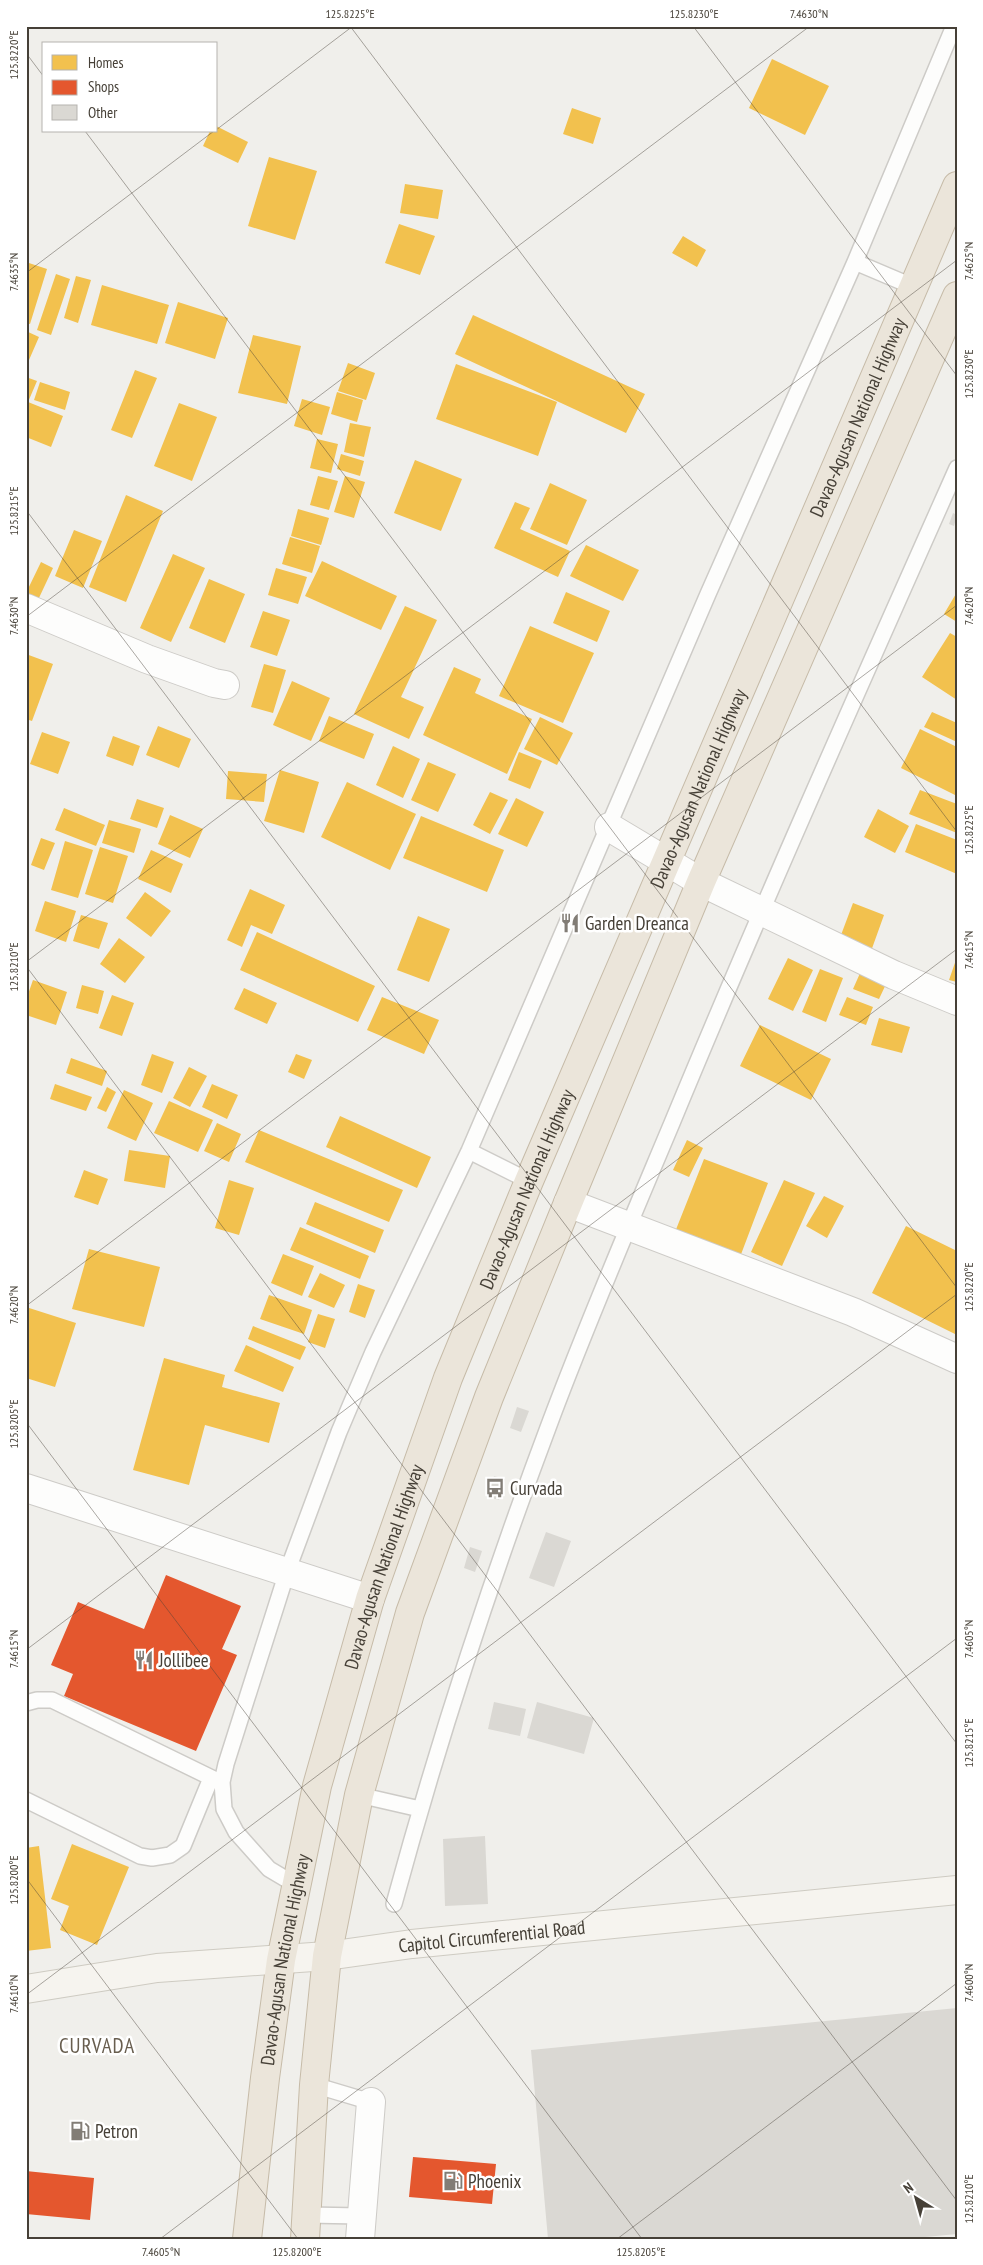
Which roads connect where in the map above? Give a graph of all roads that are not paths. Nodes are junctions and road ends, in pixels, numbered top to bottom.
1 (954, 26) edge
2 (957, 186) edge
3 (855, 262) junction
4 (914, 287) junction
5 (955, 304) edge
6 (957, 468) edge
7 (26, 608) edge
8 (225, 686) dead end
9 (609, 827) junction
10 (666, 861) junction
11 (701, 882) junction
12 (761, 910) junction
13 (957, 1001) edge
14 (469, 1151) junction
15 (529, 1181) junction
16 (568, 1202) junction
17 (629, 1224) junction
18 (957, 1359) edge
19 (26, 1488) edge
20 (286, 1572) junction
21 (370, 1599) junction
22 (26, 1703) edge
23 (216, 1780) junction
24 (358, 1795) junction
25 (26, 1800) edge
26 (420, 1809) junction
27 (296, 1885) junction
28 (957, 1890) edge
29 (394, 1904) dead end
30 (327, 1956) junction
31 (281, 1960) junction
32 (26, 1989) edge
33 (314, 2085) junction
34 (372, 2102) joint
35 (306, 2227) edge
36 (361, 2228) edge
37 (247, 2239) edge

1 - 3 lane
2 - 4 highway, Davao-Agusan National Highway
3 - 4 lane
3 - 9 lane
4 - 10 highway, Davao-Agusan National Highway
5 - 11 highway, Davao-Agusan National Highway
6 - 12 lane
7 - 8 street
9 - 10 street
9 - 14 lane
10 - 11 street
10 - 15 highway, Davao-Agusan National Highway
11 - 12 street
11 - 16 highway, Davao-Agusan National Highway
12 - 13 street
12 - 17 lane
14 - 15 lane
14 - 20 lane
15 - 21 highway, Davao-Agusan National Highway
16 - 17 street
16 - 24 highway, Davao-Agusan National Highway
17 - 18 street
17 - 26 lane
19 - 20 street
20 - 21 street
20 - 23 lane
21 - 27 highway, Davao-Agusan National Highway
22 - 23 lane
23 - 25 lane
23 - 27 lane
24 - 26 lane
24 - 30 highway, Davao-Agusan National Highway
26 - 29 lane
27 - 31 highway, Davao-Agusan National Highway
28 - 30 main road, Capitol Circumferential Road
30 - 31 main road, Capitol Circumferential Road
30 - 33 highway, Davao-Agusan National Highway
31 - 32 main road, Capitol Circumferential Road
31 - 37 highway, Davao-Agusan National Highway
33 - 34 lane
33 - 35 highway, Davao-Agusan National Highway
34 - 36 street
35 - 36 lane

